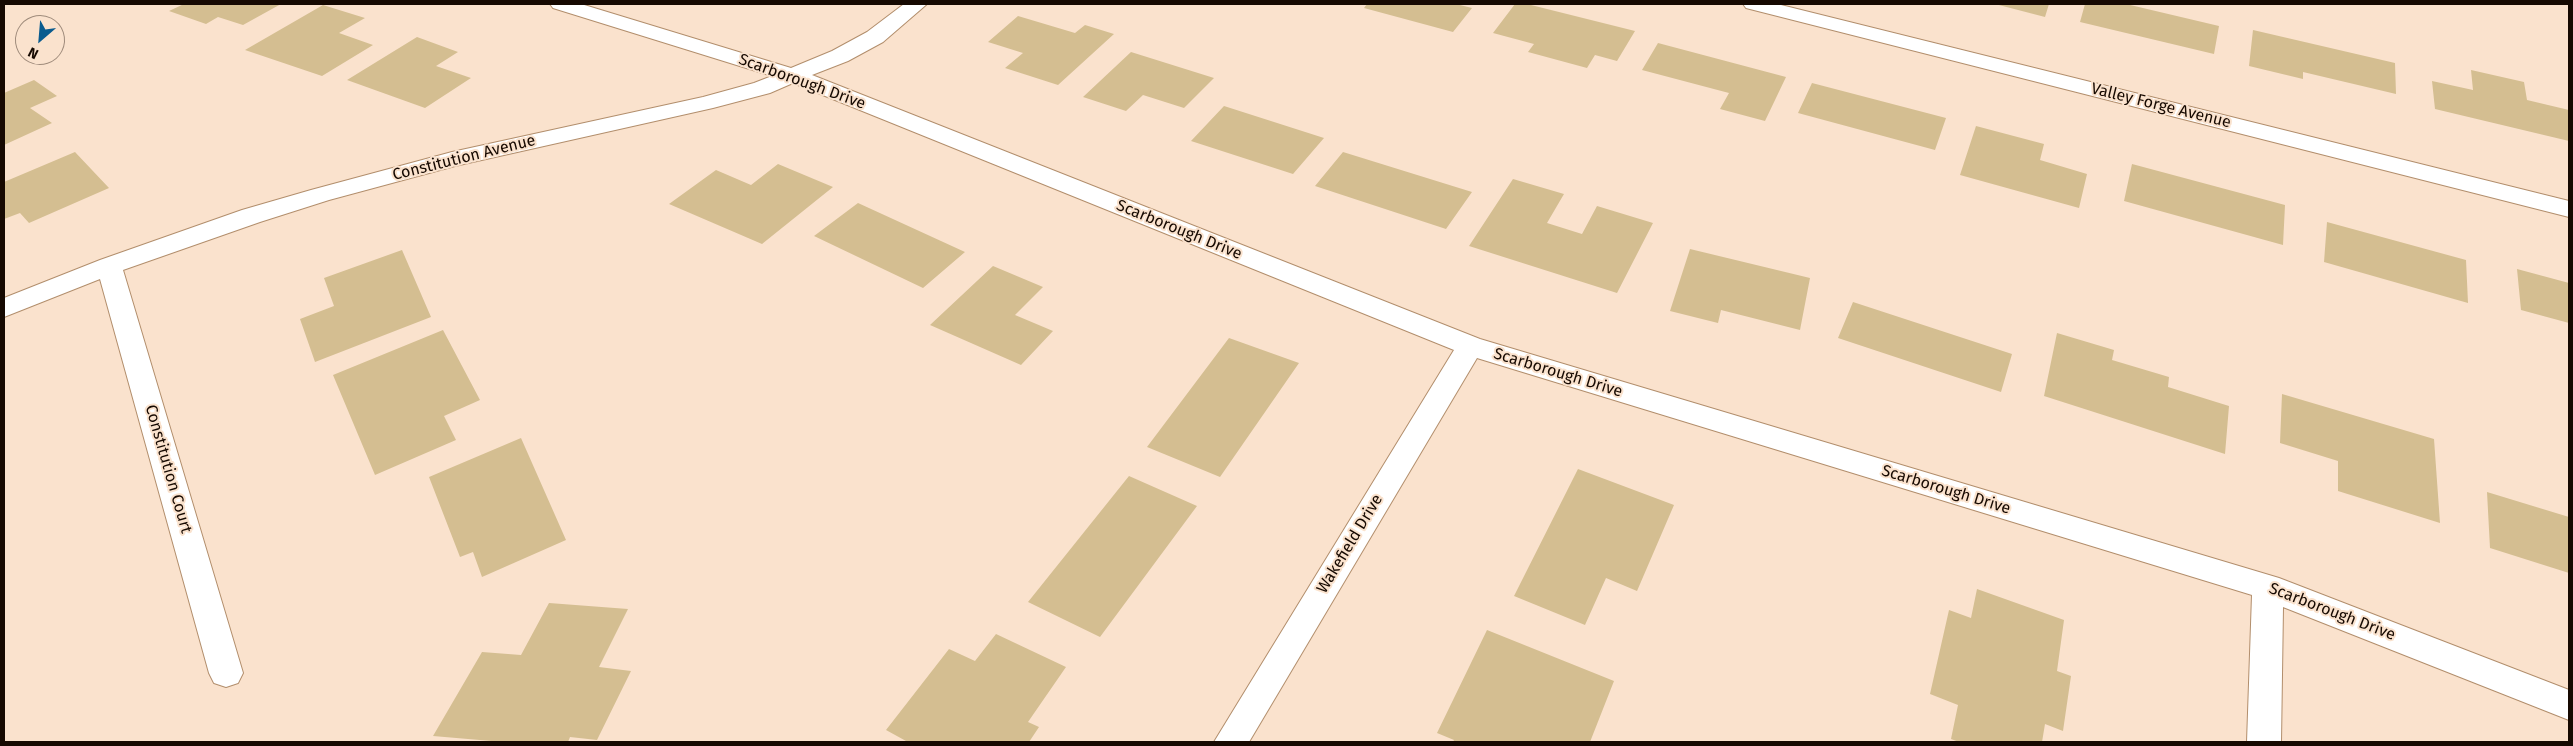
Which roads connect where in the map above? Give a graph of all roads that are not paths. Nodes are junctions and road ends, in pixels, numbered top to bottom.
1 (560, 4) edge
2 (917, 4) edge
3 (1753, 4) edge
4 (794, 76) junction
5 (2569, 209) edge
6 (109, 266) junction
7 (4, 308) edge
8 (1470, 346) junction
9 (2268, 587) junction
10 (226, 673) dead end
11 (2569, 705) edge
12 (1231, 742) edge
13 (2264, 742) edge

1 - 4 street, Scarborough Drive
2 - 4 street, Constitution Avenue
3 - 5 street, Valley Forge Avenue
4 - 6 street, Constitution Avenue
4 - 8 street, Scarborough Drive
6 - 7 street, Constitution Avenue
6 - 10 street, Constitution Court
8 - 9 street, Scarborough Drive
8 - 12 street, Wakefield Drive
9 - 11 street, Scarborough Drive
9 - 13 street

